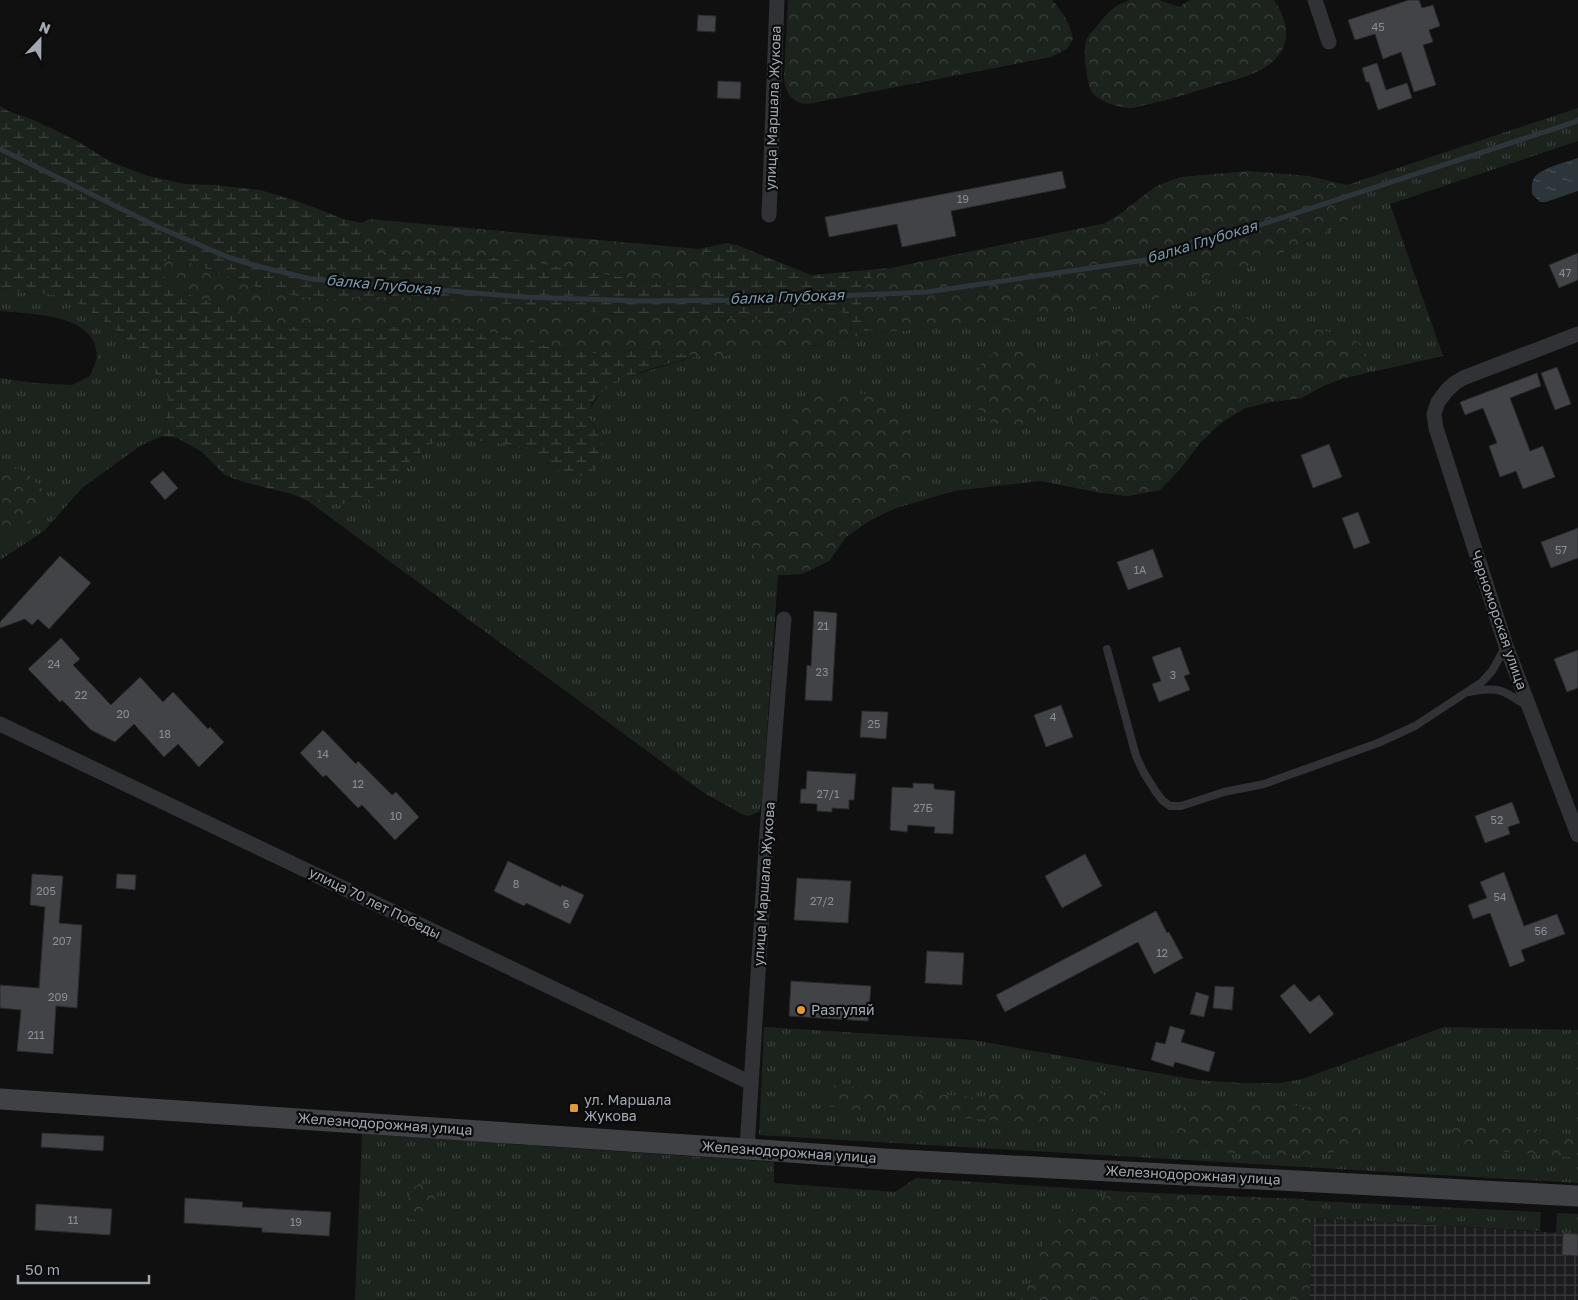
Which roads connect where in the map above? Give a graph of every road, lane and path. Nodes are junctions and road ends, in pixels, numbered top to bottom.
1 (777, 0) edge
2 (1315, 0) edge
3 (1329, 42) dead end
4 (769, 216) dead end
5 (1578, 334) edge
6 (784, 619) dead end
7 (1506, 646) junction
8 (1107, 649) dead end
9 (1467, 692) junction
10 (1528, 708) junction
11 (0, 724) edge
12 (1578, 835) edge
13 (751, 1083) junction
14 (0, 1099) edge
15 (747, 1148) junction
16 (1578, 1196) edge

1 - 4 street, улица Маршала Жукова
2 - 3 street
5 - 7 street, Черноморская улица
6 - 13 street, улица Маршала Жукова
7 - 9 lane
7 - 10 street, Черноморская улица
8 - 9 lane
9 - 10 lane
10 - 12 street, Черноморская улица
11 - 13 street, улица 70 лет Победы
13 - 15 street, улица Маршала Жукова
14 - 15 main road, Железнодорожная улица
15 - 16 main road, Железнодорожная улица

